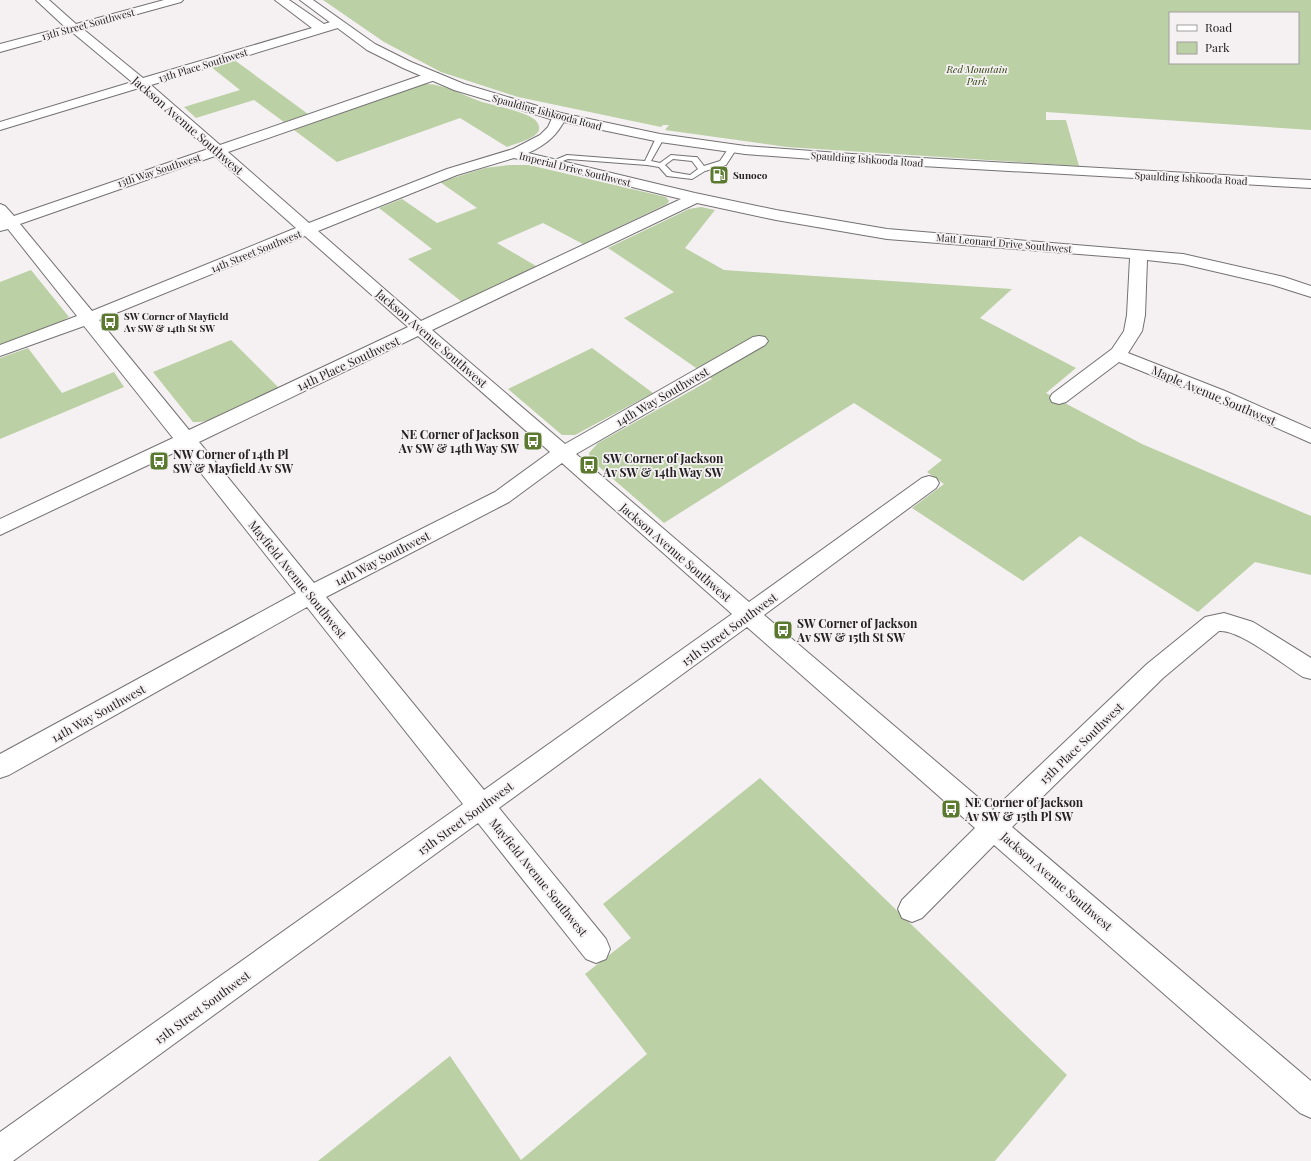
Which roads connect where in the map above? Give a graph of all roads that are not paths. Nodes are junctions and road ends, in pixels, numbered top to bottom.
1 (42, 0) edge
2 (177, 0) edge
3 (281, 0) edge
4 (306, 0) edge
5 (337, 24) junction
6 (74, 28) junction
7 (321, 28) junction
8 (0, 48) edge
9 (433, 76) junction
10 (141, 83) junction
11 (559, 117) junction
12 (0, 126) edge
13 (660, 138) junction
14 (733, 148) junction
15 (218, 151) junction
16 (514, 154) junction
17 (552, 163) junction
18 (647, 163) junction
19 (661, 165) junction
20 (676, 166) dead end
21 (689, 167) dead end
22 (702, 169) junction
23 (1311, 184) edge
24 (695, 198) junction
25 (0, 209) edge
26 (6, 224) edge
27 (308, 230) junction
28 (1137, 254) junction
29 (1311, 292) edge
30 (89, 318) junction
31 (420, 329) junction
32 (759, 341) dead end
33 (0, 351) edge
34 (1117, 355) junction
35 (1059, 398) dead end
36 (1311, 437) edge
37 (187, 440) junction
38 (563, 453) junction
39 (929, 483) dead end
40 (0, 528) edge
41 (311, 595) junction
42 (748, 615) junction
43 (1311, 670) edge
44 (0, 767) edge
45 (482, 806) junction
46 (994, 827) junction
47 (912, 909) dead end
48 (596, 948) dead end
49 (1311, 1102) edge
50 (0, 1151) edge

1 - 6 street, Jackson Avenue Southwest
2 - 6 street, 13th Street Southwest
3 - 7 street
4 - 5 street, Spaulding Ishkooda Road
5 - 7 street, 13th Place Southwest
5 - 9 street, Spaulding Ishkooda Road
6 - 8 street, 13th Street Southwest
6 - 10 street, Jackson Avenue Southwest
7 - 10 street, 13th Place Southwest
9 - 11 street, Spaulding Ishkooda Road
9 - 15 street, 13th Way Southwest
10 - 12 street, 13th Place Southwest
10 - 15 street, Jackson Avenue Southwest
11 - 13 street, Spaulding Ishkooda Road
11 - 16 street, Imperial Drive Southwest
13 - 14 street, Spaulding Ishkooda Road
13 - 18 lane
14 - 22 lane
14 - 23 street, Spaulding Ishkooda Road
15 - 26 street, 13th Way Southwest
15 - 27 street, Jackson Avenue Southwest
16 - 17 street, Imperial Drive Southwest
16 - 27 street, 14th Street Southwest
17 - 18 lane
17 - 24 street, Imperial Drive Southwest
18 - 19 lane
19 - 20 lane
19 - 22 lane
19 - 22 lane
21 - 22 lane
24 - 28 street, Matt Leonard Drive Southwest
24 - 31 street, 14th Place Southwest
25 - 26 street, Mayfield Avenue Southwest
26 - 30 street, Mayfield Avenue Southwest
27 - 30 street, 14th Street Southwest
27 - 31 street, Jackson Avenue Southwest
28 - 29 street, Matt Leonard Drive Southwest
28 - 34 street
30 - 33 street, 14th Street Southwest
30 - 37 street, Mayfield Avenue Southwest
31 - 37 street, 14th Place Southwest
31 - 38 street, Jackson Avenue Southwest
32 - 38 street, 14th Way Southwest
34 - 35 street
34 - 36 street, Maple Avenue Southwest
37 - 40 street, 14th Place Southwest
37 - 41 street, Mayfield Avenue Southwest
38 - 41 street, 14th Way Southwest
38 - 42 street, Jackson Avenue Southwest
39 - 42 street, 15th Street Southwest
41 - 44 street, 14th Way Southwest
41 - 45 street, Mayfield Avenue Southwest
42 - 45 street, 15th Street Southwest
42 - 46 street, Jackson Avenue Southwest
43 - 46 street, 15th Place Southwest
45 - 48 street, Mayfield Avenue Southwest
45 - 50 street, 15th Street Southwest
46 - 47 street, 15th Place Southwest
46 - 49 street, Jackson Avenue Southwest

